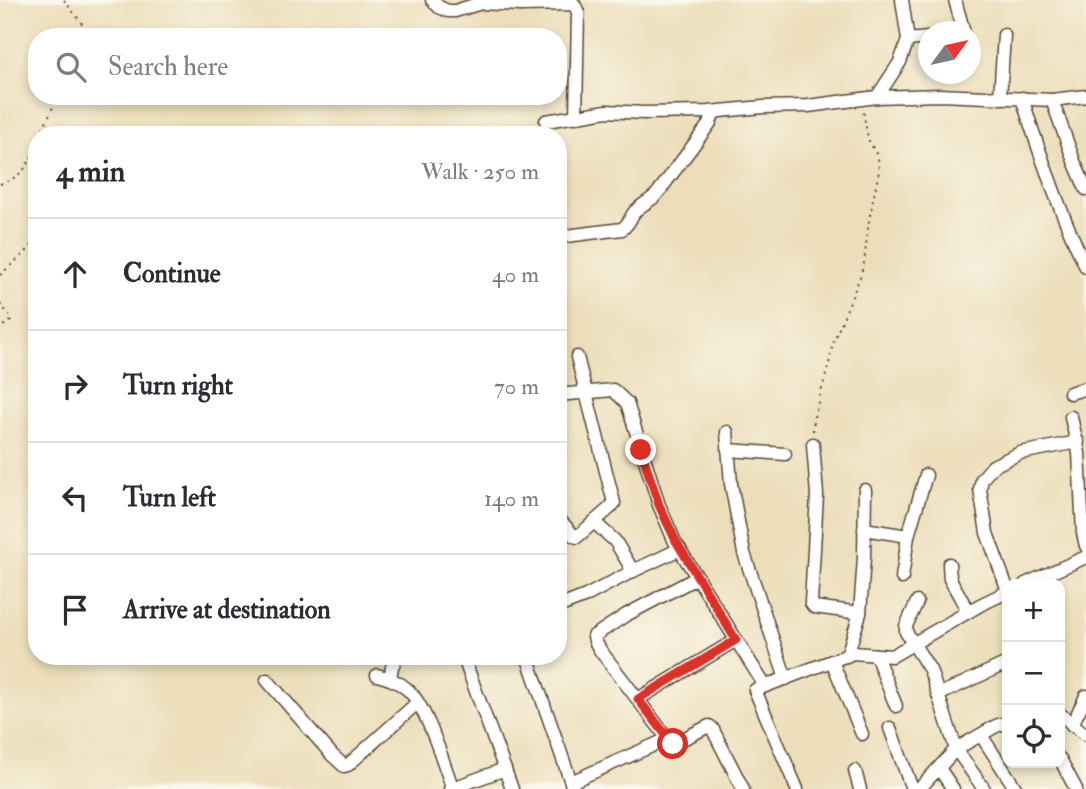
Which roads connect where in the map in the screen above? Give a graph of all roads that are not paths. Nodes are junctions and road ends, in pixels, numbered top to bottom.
1 (432, 0) edge
2 (902, 0) edge
3 (955, 0) edge
4 (961, 21) edge
5 (1004, 35) dead end
6 (918, 39) edge
7 (908, 40) junction
8 (1086, 96) edge
9 (877, 97) junction
10 (1000, 98) junction
11 (1023, 99) junction
12 (1052, 100) junction
13 (714, 112) junction
14 (576, 117) junction
15 (546, 121) dead end
16 (1086, 189) edge
17 (567, 236) edge
18 (1086, 267) edge
19 (577, 357) dead end
20 (1086, 388) edge
21 (587, 392) junction
22 (1070, 393) dead end
23 (567, 394) edge
24 (1072, 417) dead end
25 (727, 432) dead end
26 (1077, 442) junction
27 (813, 444) road end
28 (728, 450) junction
29 (785, 454) dead end
30 (926, 475) dead end
31 (864, 490) dead end
32 (594, 522) junction
33 (567, 528) edge
34 (864, 529) junction
35 (908, 536) junction
36 (1086, 546) edge
37 (680, 549) junction
38 (1086, 557) edge
39 (948, 564) dead end
40 (633, 571) junction
41 (698, 577) junction
42 (902, 578) dead end
43 (1003, 579) edge
44 (1036, 579) edge
45 (1002, 593) edge
46 (916, 602) dead end
47 (567, 604) edge
48 (968, 611) junction
49 (860, 613) junction
50 (736, 640) junction
51 (914, 643) junction
52 (876, 655) junction
53 (847, 656) junction
54 (832, 661) junction
55 (393, 665) edge
56 (466, 665) edge
57 (530, 665) edge
58 (1002, 665) edge
59 (377, 675) dead end
60 (390, 678) junction
61 (786, 679) junction
62 (267, 680) dead end
63 (765, 686) junction
64 (938, 695) junction
65 (1086, 696) edge
66 (638, 699) junction
67 (417, 703) junction
68 (896, 706) dead end
69 (1065, 719) edge
70 (1002, 724) edge
71 (1072, 725) junction
72 (890, 728) dead end
73 (862, 734) dead end
74 (981, 735) junction
75 (1086, 736) edge
76 (668, 739) junction
77 (957, 748) junction
78 (939, 768) junction
79 (1065, 768) edge
80 (505, 769) junction
81 (855, 771) dead end
82 (573, 785) edge
83 (452, 789) edge
84 (512, 789) edge
85 (743, 789) edge
86 (797, 789) edge
87 (860, 789) edge
88 (915, 789) edge
89 (953, 789) edge
90 (984, 789) edge
91 (1016, 789) edge
92 (1076, 789) edge

1 - 14 street
2 - 7 street
3 - 4 street
5 - 10 street
6 - 7 street
7 - 9 street
8 - 12 street
9 - 10 street
9 - 13 street
10 - 11 street
11 - 12 street
11 - 18 street
12 - 16 street
13 - 14 street
13 - 17 street
14 - 15 street
19 - 21 street
20 - 22 street
21 - 23 street
21 - 32 street
21 - 37 street
24 - 26 street
25 - 28 street
26 - 36 street
26 - 43 street
27 - 49 street
28 - 29 street
28 - 61 street
30 - 35 street
31 - 34 street
32 - 33 street
32 - 40 street
34 - 35 street
34 - 49 street
35 - 42 street
37 - 40 street
37 - 41 street
38 - 44 street
39 - 48 street
40 - 47 street
41 - 50 street
41 - 66 street
45 - 48 street
46 - 51 street
48 - 51 street
49 - 53 street
50 - 63 street
50 - 66 street
51 - 52 street
51 - 64 street
52 - 53 street
52 - 68 street
53 - 54 street
54 - 61 street
54 - 73 street
55 - 60 street
56 - 80 street
57 - 82 street
58 - 64 street
59 - 60 street
60 - 67 street
61 - 63 street
62 - 67 street
63 - 86 street
64 - 77 street
65 - 71 street
66 - 76 street
67 - 83 street
69 - 71 street
70 - 74 street
71 - 75 street
72 - 88 street
74 - 77 street
74 - 91 street
76 - 82 street
76 - 85 street
77 - 78 street
77 - 90 street
78 - 88 street
78 - 89 street
79 - 92 street
80 - 83 street
80 - 84 street
81 - 87 street

